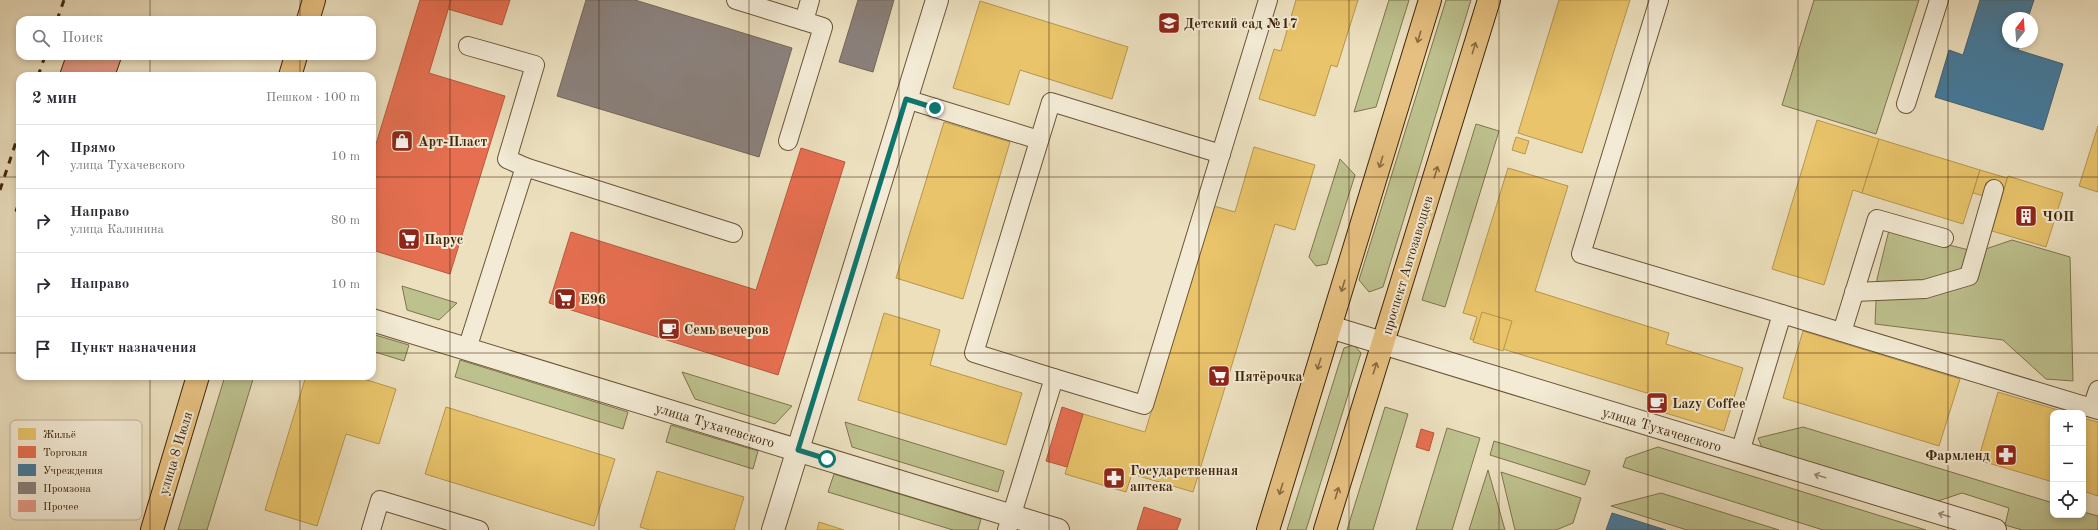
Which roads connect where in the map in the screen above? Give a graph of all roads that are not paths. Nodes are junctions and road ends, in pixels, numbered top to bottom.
1 (314, 0) edge
2 (736, 0) edge
3 (810, 0) edge
4 (936, 0) edge
5 (1268, 0) edge
6 (1430, 0) edge
7 (1489, 0) edge
8 (1659, 0) edge
9 (1939, 0) edge
10 (309, 16) edge
11 (804, 21) junction
12 (468, 46) dead end
13 (295, 60) edge
14 (291, 72) edge
15 (906, 99) junction
16 (1906, 104) dead end
17 (1039, 140) junction
18 (788, 141) dead end
19 (1221, 154) junction
20 (525, 166) junction
21 (1994, 189) dead end
22 (732, 233) dead end
23 (1944, 238) dead end
24 (1854, 292) junction
25 (1782, 314) junction
26 (376, 321) edge
27 (1330, 327) junction
28 (1842, 332) junction
29 (1383, 343) junction
30 (467, 350) junction
31 (1054, 378) junction
32 (197, 380) edge
33 (2098, 390) edge
34 (2095, 409) edge
35 (798, 450) junction
36 (1740, 452) junction
37 (1009, 523) edge
38 (152, 530) edge
39 (371, 530) edge
40 (479, 530) edge
41 (773, 530) edge
42 (1058, 530) edge
43 (1268, 530) edge
44 (1325, 530) edge
45 (1994, 530) edge

1 - 10 main road
2 - 11 lane
3 - 11 lane
4 - 15 street
5 - 19 lane
6 -> 27 main road
29 -> 7 main road, проспект Автозаводцев
8 - 25 lane
9 - 16 lane
11 - 18 lane
12 - 20 lane
13 - 14 main road
15 - 17 lane
15 - 35 street
17 - 19 lane
17 - 31 lane
19 - 31 lane
20 - 22 lane
20 - 30 lane
21 - 24 lane
23 - 24 lane
24 - 28 lane
25 - 28 lane
25 - 36 lane
26 - 30 street, улица Тухачевского
27 - 29 street, улица Тухачевского
27 -> 43 main road
28 - 34 lane
29 - 36 street, улица Тухачевского
44 -> 29 main road, проспект Автозаводцев
30 - 35 street, улица Тухачевского
31 - 37 lane
32 - 38 main road, улица 8 Июля
33 - 34 lane
35 - 37 street, улица Тухачевского
35 - 41 street
45 -> 36 street, улица Тухачевского
37 - 42 street, улица Тухачевского
39 - 40 lane

